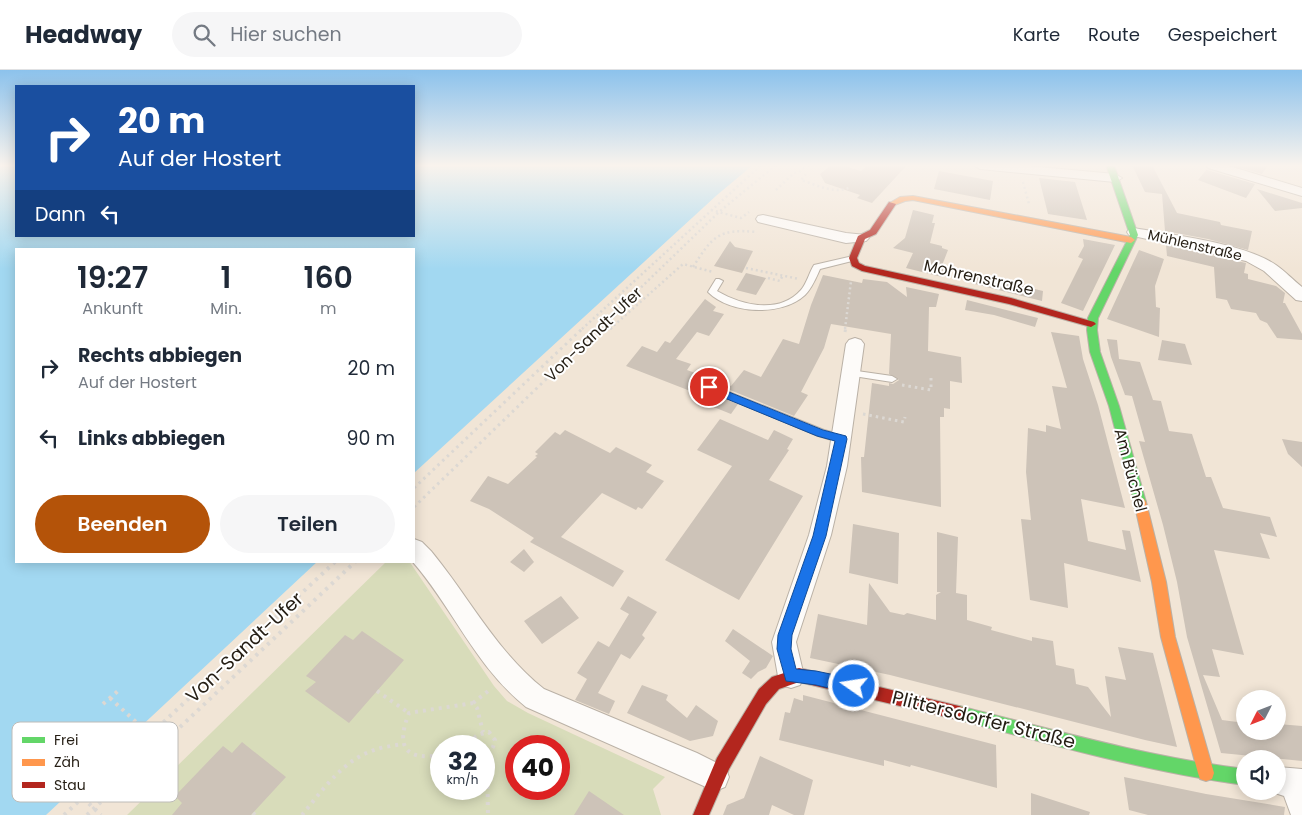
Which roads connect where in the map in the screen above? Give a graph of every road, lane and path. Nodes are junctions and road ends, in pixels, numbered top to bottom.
1 (722, 200) edge
2 (734, 200) edge
3 (904, 200) edge
4 (930, 200) edge
5 (1028, 200) edge
6 (1122, 200) edge
7 (711, 210) junction
8 (719, 212) junction
9 (741, 218) dead end
10 (1031, 220) junction
11 (761, 226) joint
12 (1133, 236) junction
13 (862, 238) junction
14 (855, 262) junction
15 (693, 266) junction
16 (746, 268) dead end
17 (713, 272) dead end
18 (783, 275) junction
19 (768, 278) dead end
20 (719, 282) dead end
21 (809, 282) junction
22 (1302, 296) edge
23 (1092, 324) junction
24 (610, 329) dead end
25 (855, 344) joint
26 (850, 373) junction
27 (892, 379) dead end
28 (709, 387) dead end
29 (846, 410) junction
30 (904, 417) dead end
31 (842, 439) junction
32 (415, 487) edge
33 (415, 506) edge
34 (415, 550) edge
35 (334, 563) edge
36 (354, 563) edge
37 (791, 676) junction
38 (494, 686) dead end
39 (118, 691) dead end
40 (377, 691) dead end
41 (110, 698) junction
42 (473, 703) junction
43 (103, 704) dead end
44 (409, 713) junction
45 (136, 722) edge
46 (164, 722) edge
47 (178, 729) edge
48 (483, 732) junction
49 (477, 735) edge
50 (491, 735) edge
51 (403, 744) junction
52 (430, 757) edge
53 (1206, 772) junction
54 (1236, 776) edge
55 (715, 778) junction
56 (487, 800) edge
57 (79, 802) edge
58 (87, 802) edge
59 (101, 802) edge
60 (94, 809) junction
61 (64, 815) edge
62 (88, 815) edge
63 (101, 815) edge
64 (302, 815) edge
65 (488, 815) edge
66 (701, 815) edge

1 - 7 path, Von-Sandt-Ufer
2 - 8 path, Von-Sandt-Ufer
3 - 13 street
4 - 10 street
5 - 10 path
6 - 12 street
7 - 8 path
7 - 32 path, Von-Sandt-Ufer
8 - 9 path
8 - 33 path, Von-Sandt-Ufer
10 - 12 street
11 - 13 street
11 - 15 path
12 - 22 street, Mühlenstraße
12 - 23 street, Am Büchel
13 - 14 street
14 - 21 lane
14 - 23 street, Mohrenstraße
14 - 25 path
15 - 17 path
15 - 24 path
16 - 18 path
18 - 19 path
18 - 21 path
20 - 21 lane
23 - 53 street, Am Büchel
25 - 26 street
26 - 27 lane
26 - 29 street
28 - 31 lane
29 - 30 path
29 - 31 street
31 - 37 street
34 - 55 street
35 - 46 path, Von-Sandt-Ufer
36 - 47 path, Von-Sandt-Ufer
37 - 53 street, Plittersdorfer Straße
37 - 55 street
38 - 42 path
39 - 41 path
40 - 44 path
41 - 43 path
41 - 45 path
42 - 44 path
42 - 48 path
44 - 51 path
48 - 49 path
48 - 50 path
51 - 52 path
51 - 64 path
53 - 54 street, Plittersdorfer Straße
55 - 66 street
56 - 65 path
57 - 61 path, Von-Sandt-Ufer
58 - 60 path
59 - 60 path, Von-Sandt-Ufer
60 - 62 path, Von-Sandt-Ufer
60 - 63 path

